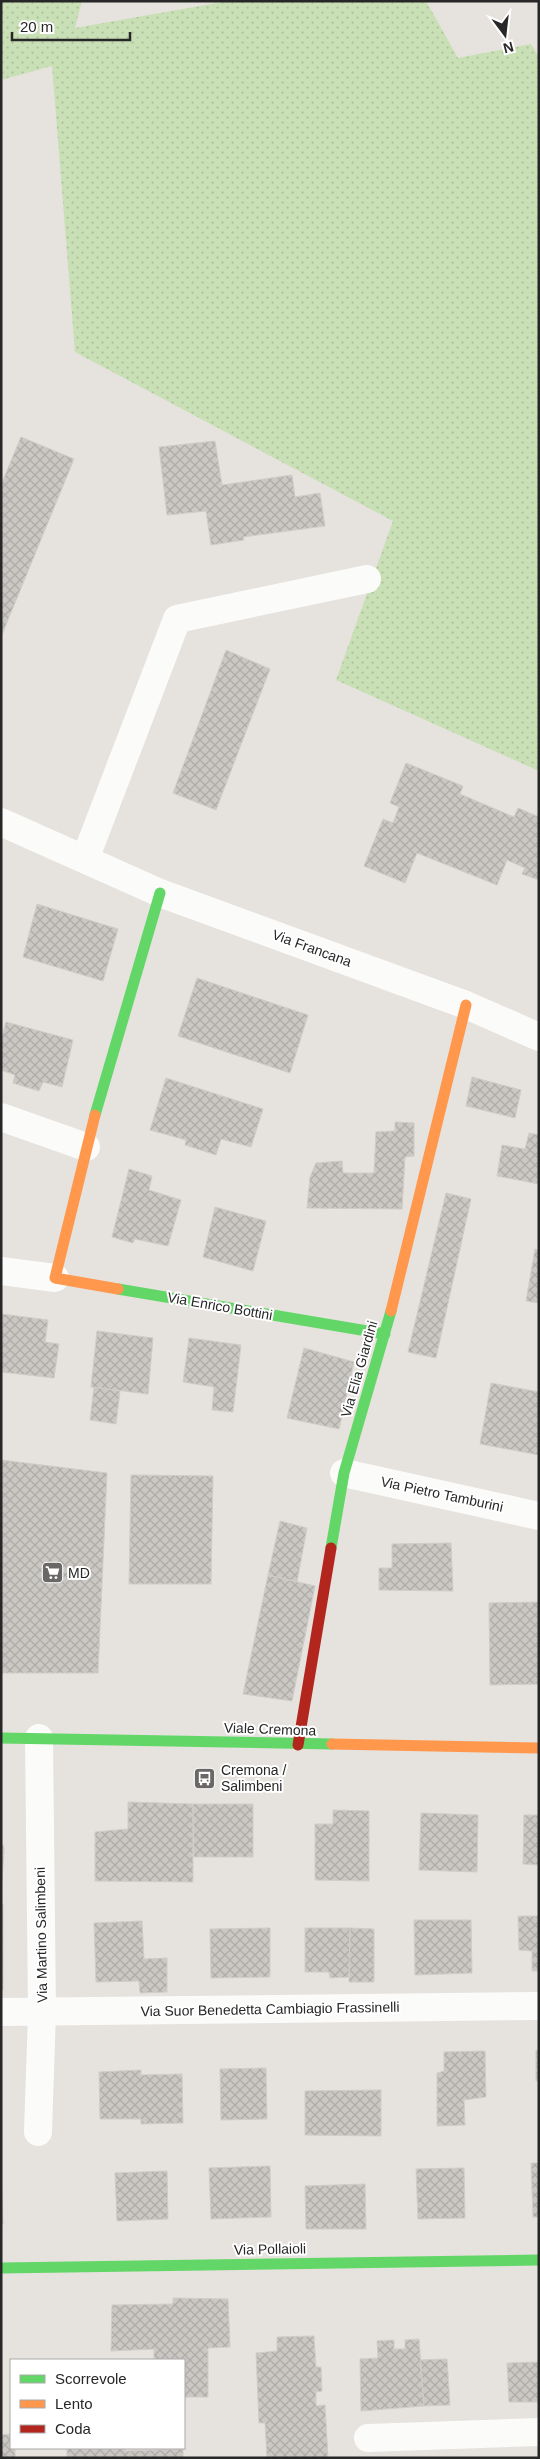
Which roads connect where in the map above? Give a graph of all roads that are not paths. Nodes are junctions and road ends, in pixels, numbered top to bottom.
1 (367, 579) dead end
2 (1, 822) edge
3 (85, 859) junction
4 (160, 892) junction
5 (466, 1005) junction
6 (539, 1037) edge
7 (1, 1117) edge
8 (86, 1147) junction
9 (1, 1271) edge
10 (55, 1278) junction
11 (385, 1334) junction
12 (344, 1473) junction
13 (539, 1516) edge
14 (1, 1738) edge
15 (38, 1738) junction
16 (298, 1745) junction
17 (539, 1748) edge
18 (539, 2006) edge
19 (1, 2012) edge
20 (42, 2012) junction
21 (38, 2132) dead end
22 (539, 2260) edge
23 (1, 2268) edge
24 (539, 2432) edge
25 (368, 2438) dead end

1 - 3 street
2 - 3 street, Via Francana
3 - 4 street, Via Francana
4 - 5 street, Via Francana
4 - 8 street
5 - 6 street, Via Francana
5 - 11 street, Via Elia Giardini
7 - 8 street
8 - 10 street
9 - 10 street, Via Enrico Bottini
10 - 11 street, Via Enrico Bottini
11 - 12 street, Via Elia Giardini
12 - 13 street, Via Pietro Tamburini
12 - 16 street, Via Elia Giardini
14 - 15 street, Viale Cremona
15 - 16 street, Viale Cremona
15 - 20 street, Via Martino Salimbeni
16 - 17 street, Viale Cremona
18 - 20 street, Via Suor Benedetta Cambiagio Frassinelli
19 - 20 street, Via Suor Benedetta Cambiagio Frassinelli
20 - 21 street, Via Martino Salimbeni
22 - 23 street, Via Pollaioli
24 - 25 street

